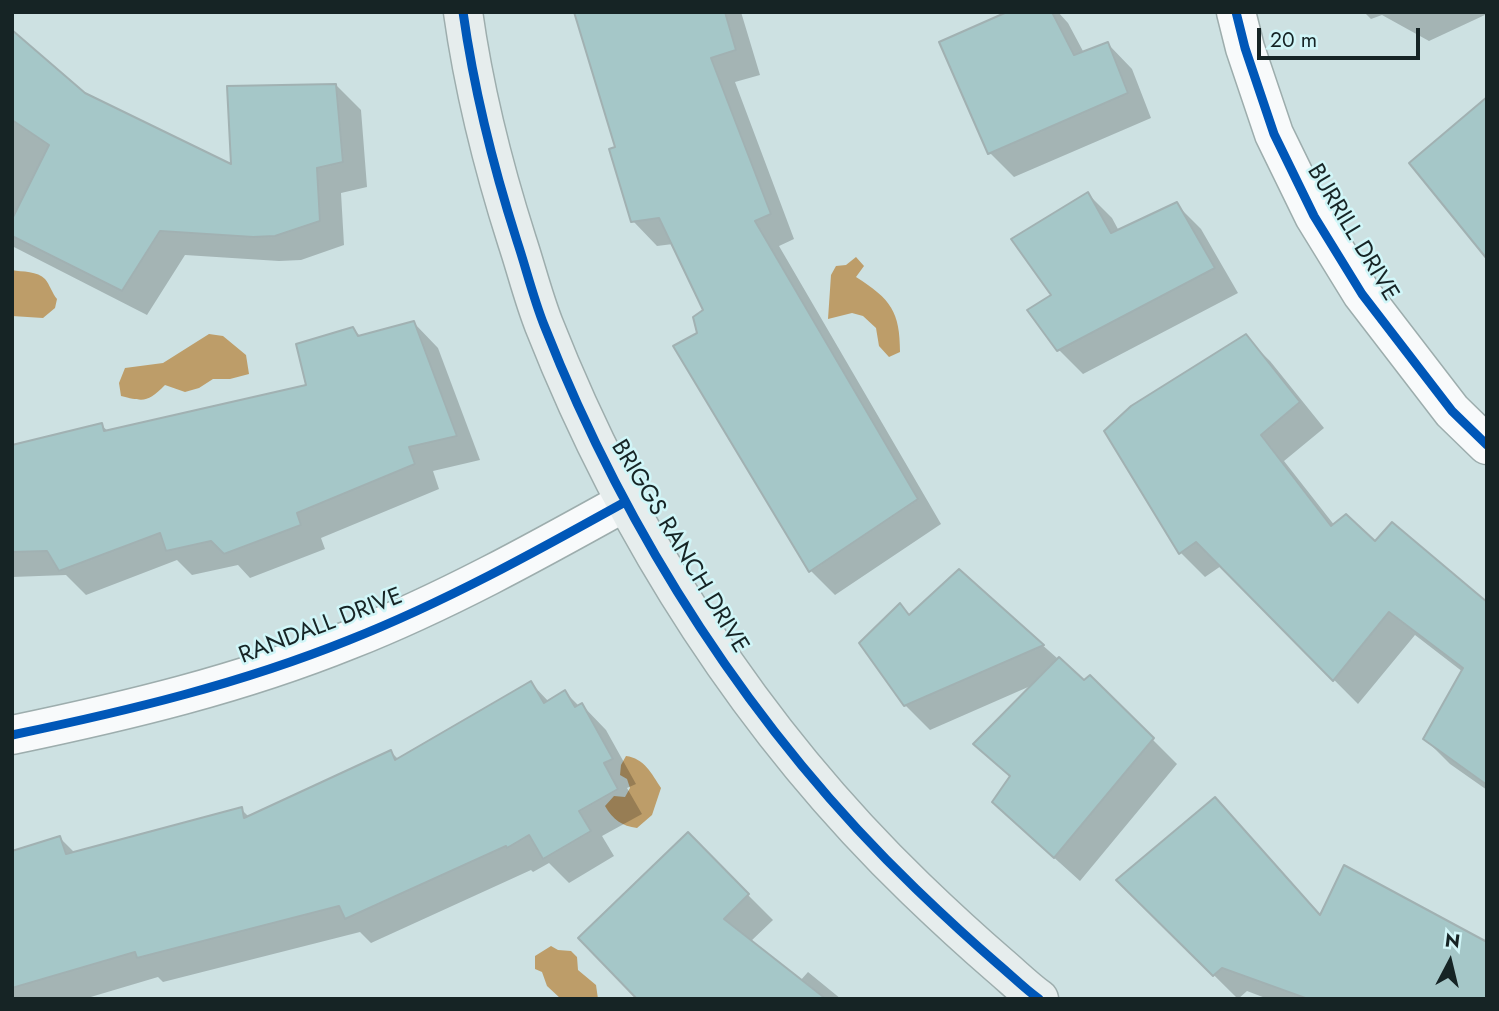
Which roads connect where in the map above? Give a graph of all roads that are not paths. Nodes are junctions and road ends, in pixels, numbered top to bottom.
1 (463, 12) edge
2 (1236, 12) edge
3 (1487, 445) edge
4 (625, 502) junction
5 (12, 735) edge
6 (1039, 999) edge

1 - 4 street, BRIGGS RANCH DRIVE
2 - 3 street, BURRILL DRIVE
4 - 5 street, RANDALL DRIVE
4 - 6 street, BRIGGS RANCH DRIVE

